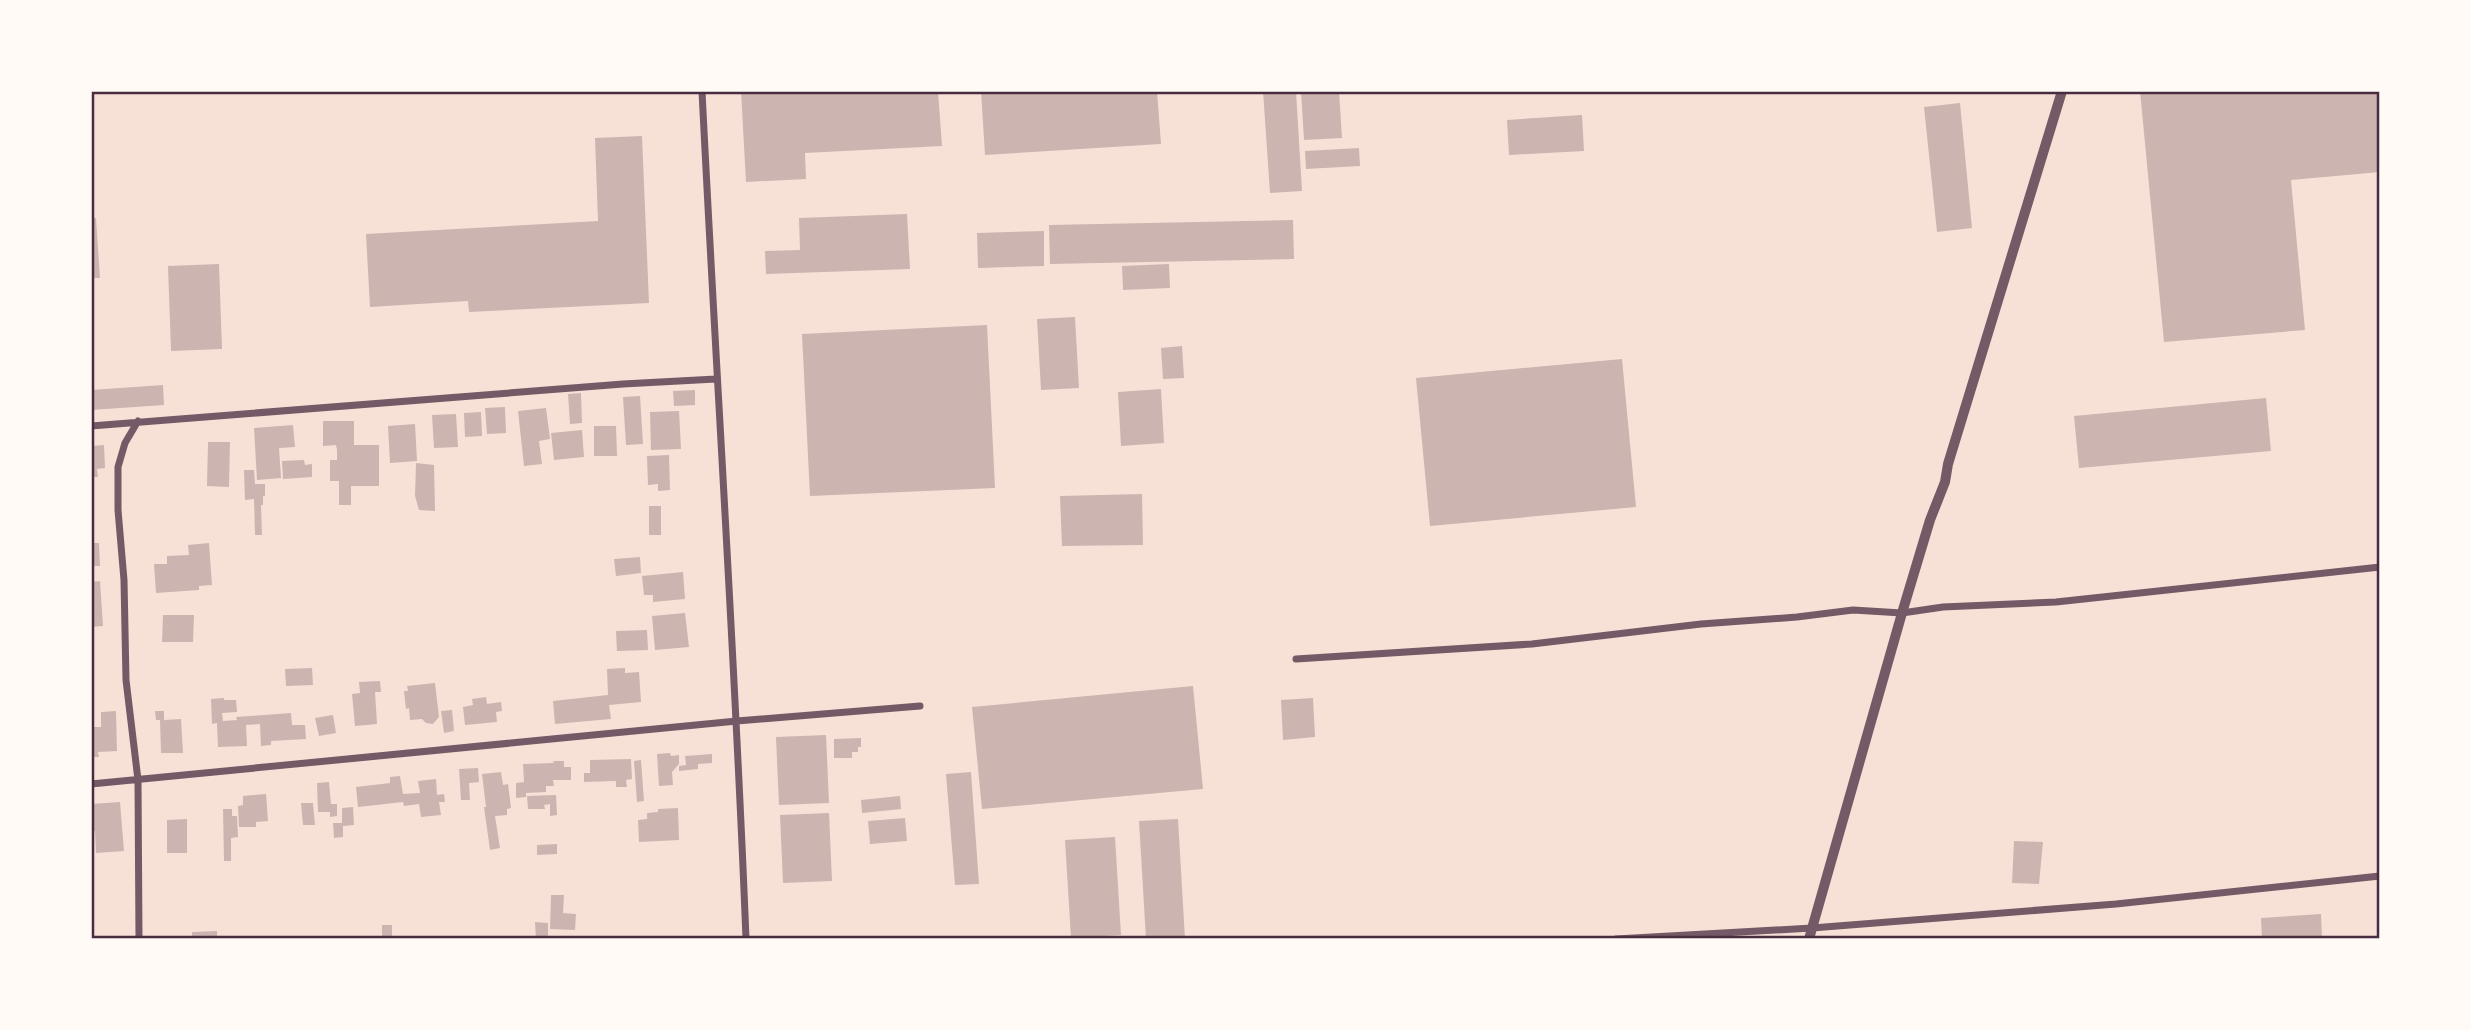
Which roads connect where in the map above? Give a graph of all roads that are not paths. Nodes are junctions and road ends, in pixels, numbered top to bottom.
1 (702, 91) edge
2 (2062, 91) edge
3 (716, 379) junction
4 (138, 421) junction
5 (91, 426) edge
6 (2380, 567) edge
7 (1902, 613) junction
8 (1296, 659) dead end
9 (920, 706) dead end
10 (737, 721) junction
11 (138, 780) junction
12 (91, 784) edge
13 (2380, 876) edge
14 (1811, 933) edge
15 (139, 939) edge
16 (746, 939) edge
17 (1616, 939) edge

1 - 3 street
2 - 7 street
3 - 4 street
3 - 10 street
4 - 5 street
4 - 11 street
6 - 7 street
7 - 8 street
7 - 14 street
9 - 10 street
10 - 11 street
10 - 16 street
11 - 12 street
11 - 15 street
13 - 14 street
14 - 17 street

